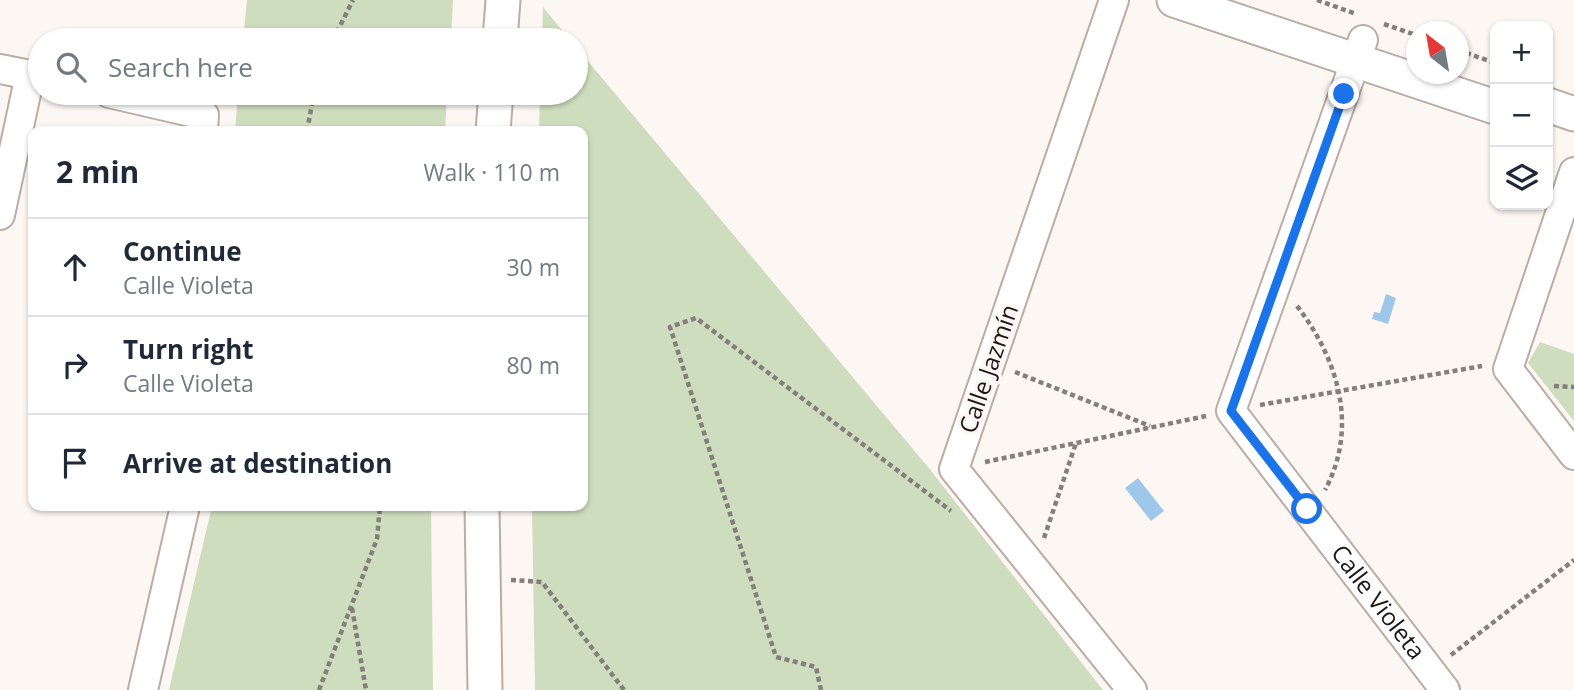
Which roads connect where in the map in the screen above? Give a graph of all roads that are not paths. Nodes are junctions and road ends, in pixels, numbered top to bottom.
1 (503, 0) edge
2 (1114, 0) edge
3 (1174, 0) edge
4 (1245, 0) edge
5 (501, 28) edge
6 (1360, 50) junction
7 (1406, 57) edge
8 (0, 69) edge
9 (28, 75) edge
10 (1469, 78) edge
11 (1490, 84) edge
12 (28, 104) edge
13 (163, 105) edge
14 (495, 105) edge
15 (1490, 105) edge
16 (1553, 107) edge
17 (1574, 114) edge
18 (203, 126) edge
19 (493, 126) edge
20 (1553, 127) edge
21 (1574, 134) edge
22 (1574, 172) edge
23 (0, 215) edge
24 (1574, 455) edge
25 (185, 511) edge
26 (482, 511) edge
27 (1438, 680) edge
28 (143, 690) edge
29 (485, 690) edge
30 (1132, 690) edge

1 - 5 street
2 - 30 street, Calle Jazmín
3 - 6 street
4 - 6 street
6 - 7 street
6 - 15 street
6 - 27 street, Calle Violeta
8 - 9 street
10 - 11 street
12 - 23 street
13 - 18 street
14 - 19 street
16 - 17 street
20 - 21 street
22 - 24 street
25 - 28 street
26 - 29 street

